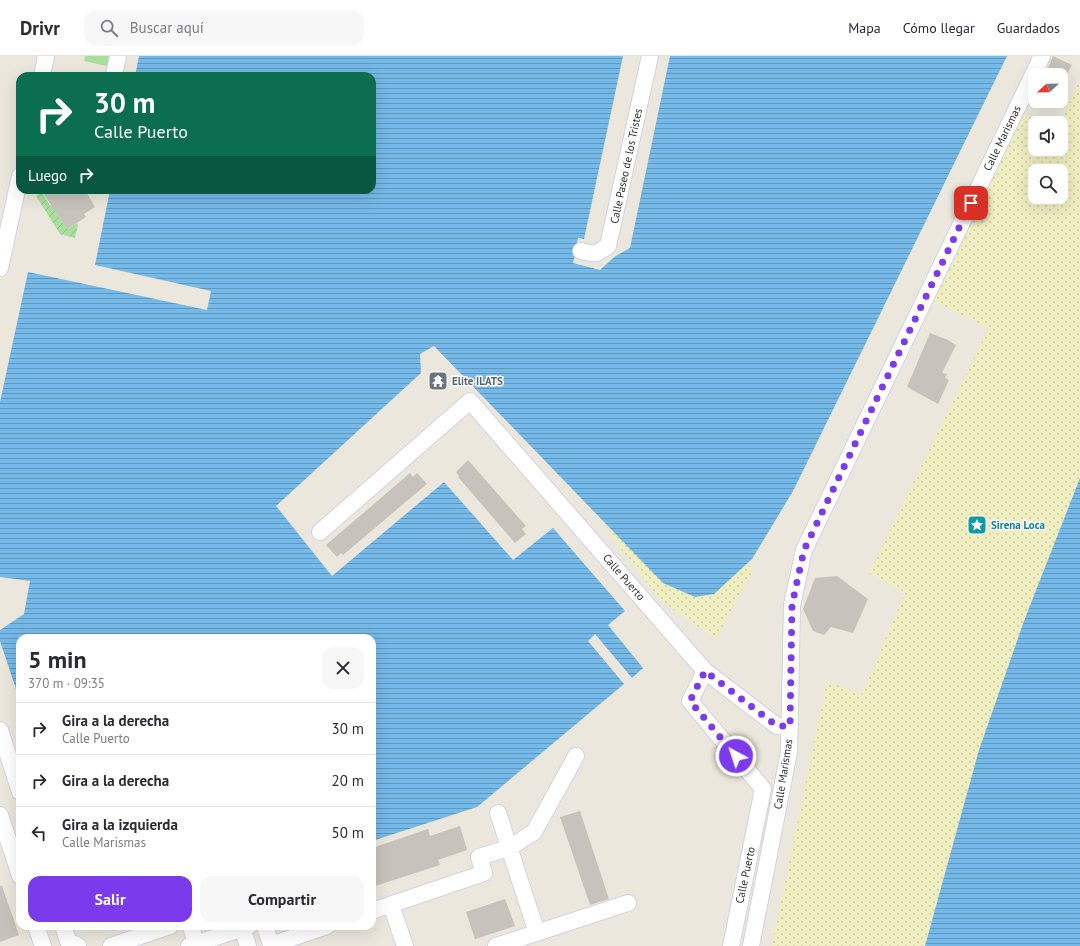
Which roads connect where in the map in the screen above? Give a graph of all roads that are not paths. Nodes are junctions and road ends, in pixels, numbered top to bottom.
1 (46, 56) edge
2 (118, 56) edge
3 (650, 56) edge
4 (1042, 56) edge
5 (43, 72) edge
6 (115, 72) edge
7 (16, 194) edge
8 (581, 251) dead end
9 (0, 268) edge
10 (320, 532) dead end
11 (705, 671) junction
12 (790, 726) junction
13 (0, 730) edge
14 (576, 756) dead end
15 (16, 780) edge
16 (498, 813) dead end
17 (0, 815) edge
18 (509, 848) junction
19 (16, 864) edge
20 (628, 903) dead end
21 (391, 904) junction
22 (376, 910) edge
23 (37, 930) edge
24 (65, 930) edge
25 (158, 930) edge
26 (190, 930) edge
27 (237, 930) edge
28 (246, 930) edge
29 (266, 930) edge
30 (315, 930) edge
31 (537, 933) junction
32 (192, 945) edge
33 (43, 946) edge
34 (78, 946) edge
35 (110, 946) edge
36 (248, 946) edge
37 (405, 946) edge
38 (496, 946) edge
39 (730, 946) edge
40 (751, 946) edge

1 - 5 street
2 - 6 street
3 - 8 street, Calle Paseo de los Tristes
4 - 12 street, Calle Marismas
7 - 9 street
10 - 11 street, Calle Puerto
11 - 12 street
11 - 39 street, Calle Puerto
12 - 40 street, Calle Marismas
13 - 15 street
14 - 18 street
16 - 18 street
17 - 19 street
18 - 21 street
18 - 31 street
20 - 31 street
21 - 22 street
21 - 37 street
23 - 33 street
24 - 34 street
25 - 35 street
26 - 32 street
27 - 32 street
28 - 36 street
29 - 30 street
31 - 38 street

